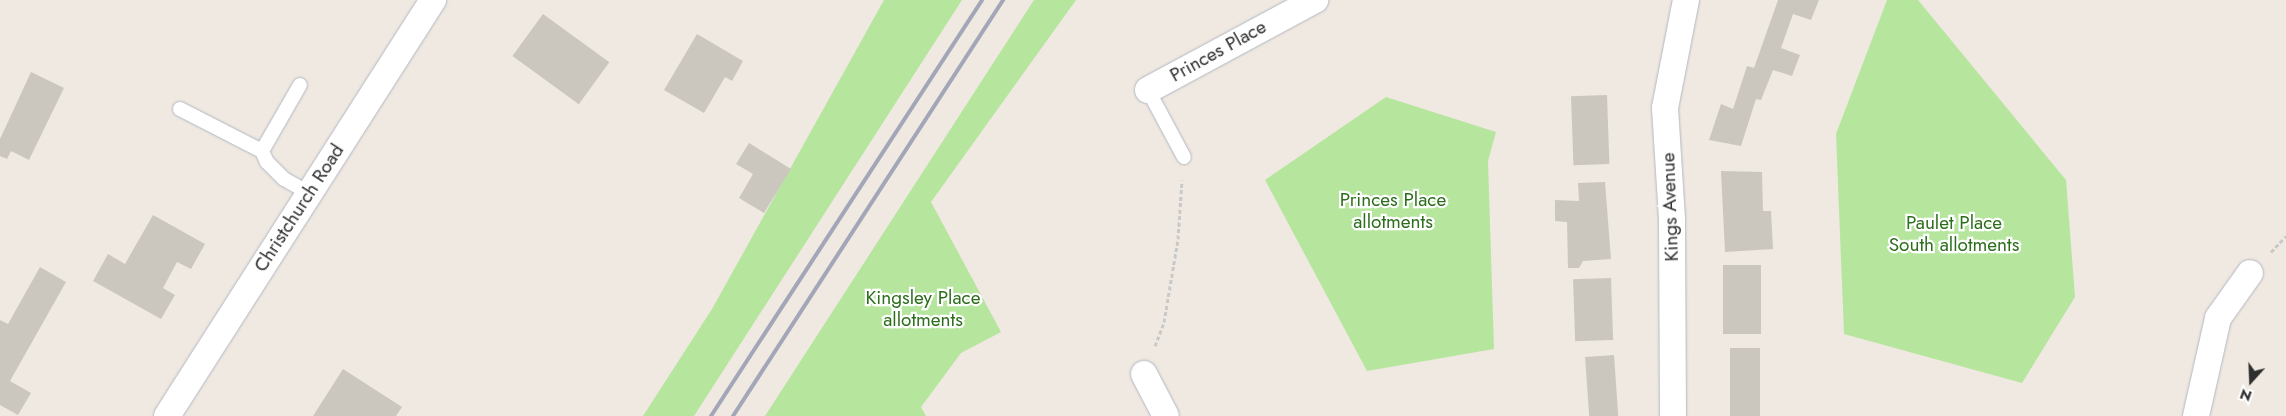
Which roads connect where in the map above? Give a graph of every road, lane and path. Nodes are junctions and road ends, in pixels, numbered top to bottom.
1 (433, 0) edge
2 (1315, 0) edge
3 (1686, 0) edge
4 (300, 85) dead end
5 (1148, 90) joint
6 (180, 109) dead end
7 (262, 151) junction
8 (1184, 157) joint
9 (309, 193) junction
10 (2250, 273) dead end
11 (1144, 374) joint
12 (167, 416) edge
13 (1166, 416) edge
14 (1673, 416) edge
15 (2196, 416) edge

1 - 9 street, Christchurch Road
2 - 5 street, Princes Place
3 - 14 street, Kings Avenue
4 - 7 lane
5 - 8 lane
6 - 7 lane
7 - 9 lane
8 - 11 path
9 - 12 street, Christchurch Road
10 - 15 street
11 - 13 street

